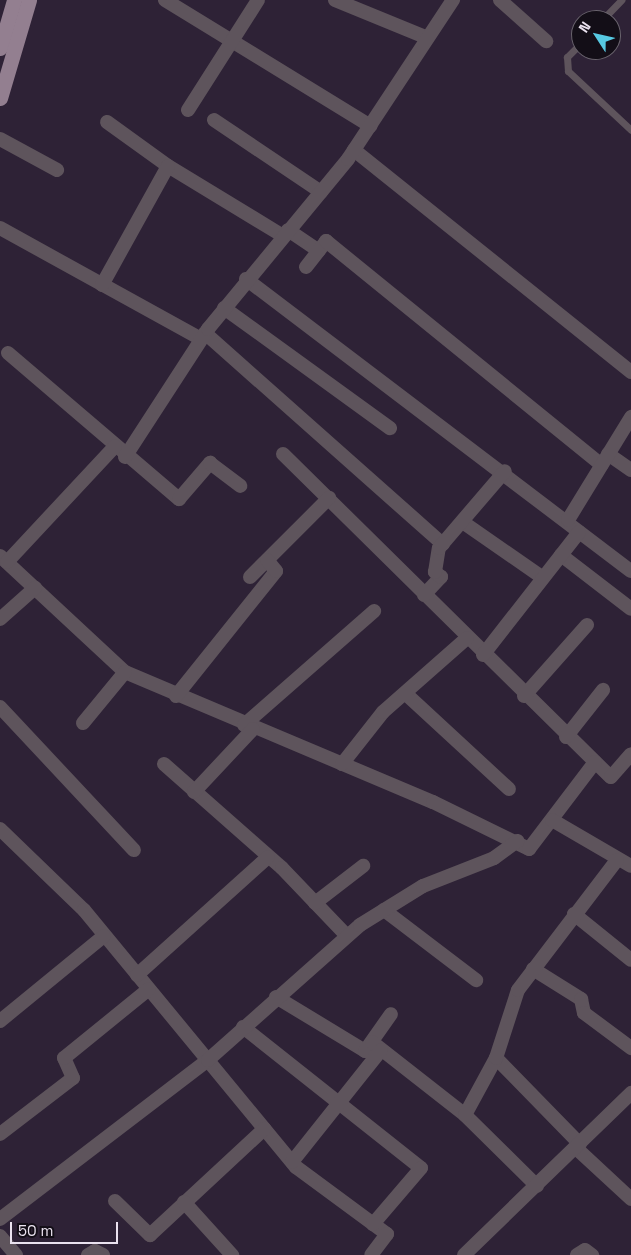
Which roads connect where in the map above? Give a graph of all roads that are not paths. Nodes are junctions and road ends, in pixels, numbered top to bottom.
1 (14, 0) edge
2 (28, 0) edge
3 (165, 0) edge
4 (258, 0) edge
5 (335, 0) edge
6 (453, 0) edge
7 (500, 0) edge
8 (621, 0) edge
9 (612, 10) edge
10 (425, 37) junction
11 (232, 41) junction
12 (546, 41) dead end
13 (0, 48) edge
14 (571, 53) edge
15 (0, 98) edge
16 (188, 110) dead end
17 (214, 120) dead end
18 (107, 122) dead end
19 (371, 126) junction
20 (631, 130) edge
21 (0, 139) edge
22 (354, 150) junction
23 (168, 166) junction
24 (56, 170) dead end
25 (320, 192) junction
26 (0, 228) edge
27 (285, 233) junction
28 (320, 251) junction
29 (306, 267) dead end
30 (246, 280) junction
31 (102, 285) junction
32 (224, 308) junction
33 (203, 336) junction
34 (8, 353) dead end
35 (631, 372) edge
36 (631, 417) edge
37 (390, 428) dead end
38 (115, 446) junction
39 (283, 454) dead end
40 (125, 457) junction
41 (605, 460) junction
42 (631, 470) edge
43 (505, 471) junction
44 (240, 486) dead end
45 (329, 498) junction
46 (568, 520) junction
47 (464, 522) junction
48 (579, 532) junction
49 (443, 544) junction
50 (561, 555) junction
51 (3, 559) edge
52 (267, 560) junction
53 (631, 570) edge
54 (250, 577) dead end
55 (543, 578) junction
56 (35, 588) junction
57 (424, 595) junction
58 (631, 609) edge
59 (374, 611) dead end
60 (0, 619) edge
61 (587, 624) dead end
62 (467, 638) junction
63 (483, 655) junction
64 (125, 672) junction
65 (603, 690) dead end
66 (406, 694) junction
67 (176, 696) junction
68 (524, 696) junction
69 (0, 706) edge
70 (83, 723) dead end
71 (249, 727) junction
72 (566, 737) junction
73 (631, 754) edge
74 (595, 762) junction
75 (164, 764) dead end
76 (342, 764) junction
77 (509, 789) dead end
78 (194, 792) junction
79 (552, 820) junction
80 (0, 829) edge
81 (517, 841) junction
82 (134, 850) dead end
83 (268, 857) junction
84 (617, 860) junction
85 (363, 866) dead end
86 (631, 866) edge
87 (315, 903) junction
88 (384, 910) junction
89 (574, 914) junction
90 (104, 936) junction
91 (347, 936) junction
92 (631, 960) edge
93 (533, 968) junction
94 (137, 976) junction
95 (476, 980) dead end
96 (149, 989) junction
97 (276, 997) junction
98 (391, 1014) dead end
99 (0, 1021) edge
100 (244, 1027) junction
101 (377, 1046) junction
102 (631, 1048) edge
103 (496, 1058) junction
104 (208, 1060) junction
105 (631, 1093) edge
106 (339, 1103) junction
107 (464, 1115) junction
108 (264, 1129) junction
109 (0, 1134) edge
110 (578, 1146) junction
111 (292, 1162) junction
112 (537, 1186) junction
113 (631, 1198) edge
114 (115, 1201) dead end
115 (184, 1202) junction
116 (0, 1219) edge
117 (374, 1224) junction
118 (0, 1236) edge
119 (16, 1255) edge
120 (88, 1255) edge
121 (103, 1255) edge
122 (232, 1255) edge
123 (371, 1255) edge
124 (464, 1255) edge
125 (577, 1255) edge
126 (592, 1255) edge

1 - 13 main road
2 - 15 main road
3 - 11 street
4 - 11 street
5 - 10 street
6 - 10 street
7 - 12 street
8 - 9 lane
10 - 19 street
11 - 16 street
11 - 19 street
14 - 20 lane
17 - 25 street
18 - 23 street
19 - 22 street
21 - 24 street
22 - 25 street
22 - 35 street
23 - 27 street
23 - 31 street
25 - 27 street
26 - 31 street
27 - 28 street
27 - 30 street
28 - 29 street
28 - 41 street
30 - 32 street
30 - 43 street
31 - 33 street
32 - 33 street
32 - 37 street
33 - 40 street
33 - 49 street
34 - 38 street
36 - 41 street
38 - 40 street
38 - 51 street
39 - 45 street
40 - 44 street
41 - 42 street
41 - 46 street
43 - 46 street
43 - 47 street
45 - 52 street
45 - 57 street
46 - 48 street
47 - 49 street
47 - 55 street
48 - 50 street
48 - 53 street
49 - 57 street
50 - 55 street
50 - 58 street
51 - 56 street
52 - 54 street
52 - 67 street
55 - 63 street
56 - 60 street
56 - 64 street
57 - 62 street
59 - 71 street
61 - 68 street
62 - 63 street
62 - 66 street
63 - 68 street
64 - 67 street
64 - 70 street
65 - 72 street
66 - 76 street
66 - 77 street
67 - 71 street
68 - 72 street
69 - 82 street
71 - 76 street
71 - 78 street
72 - 74 street
73 - 74 street
74 - 79 street
75 - 78 street
76 - 81 street
78 - 83 street
79 - 81 street
79 - 84 street
80 - 90 street
81 - 88 street
83 - 87 street
83 - 94 street
84 - 86 street
84 - 89 street
85 - 87 street
87 - 91 street
88 - 91 street
88 - 95 street
89 - 92 street
89 - 93 street
90 - 94 street
90 - 99 street
91 - 97 street
93 - 102 street
93 - 103 street
94 - 96 street
96 - 104 street
96 - 109 street
97 - 100 street
97 - 101 street
98 - 101 street
100 - 104 street
100 - 106 street
101 - 106 street
101 - 107 street
103 - 107 street
103 - 110 street
104 - 108 street
104 - 116 street
105 - 110 street
106 - 111 street
106 - 117 street
107 - 112 street
108 - 111 street
108 - 115 street
110 - 112 street
110 - 113 street
111 - 117 street
112 - 124 street
114 - 115 street
115 - 122 street
117 - 123 street
118 - 119 street
120 - 121 street
125 - 126 street

